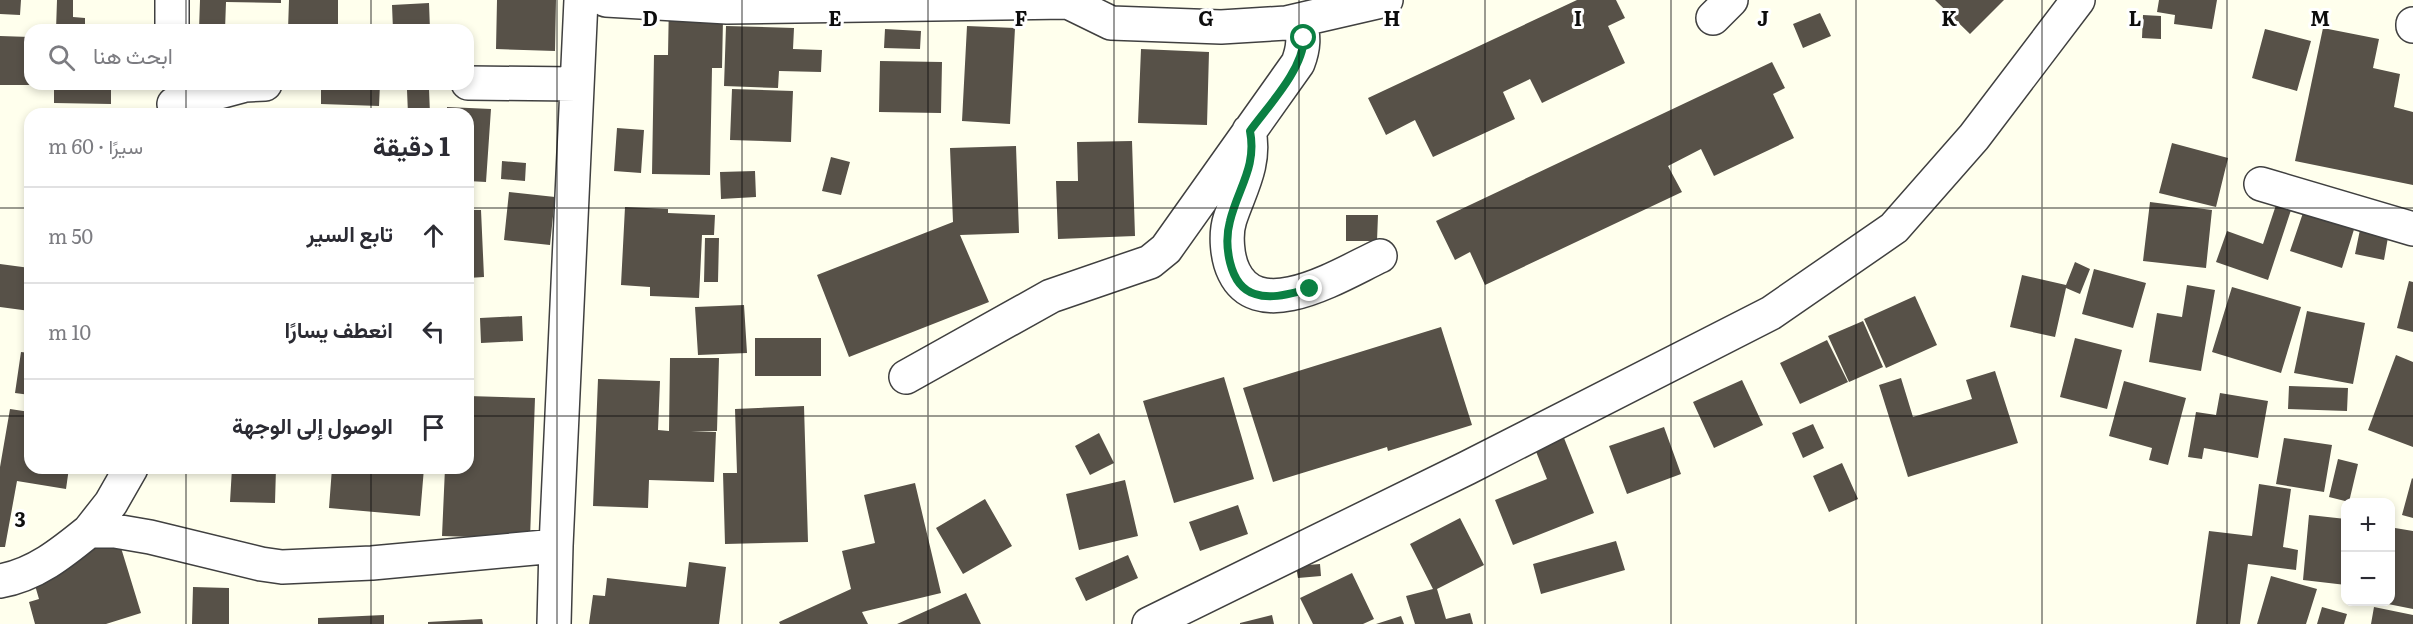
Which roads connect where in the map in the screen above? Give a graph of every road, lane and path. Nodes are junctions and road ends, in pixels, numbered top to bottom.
1 (172, 0) edge
2 (581, 0) edge
3 (606, 0) edge
4 (1386, 0) edge
5 (2078, 0) edge
6 (1070, 1) edge
7 (1111, 11) edge
8 (1300, 21) junction
9 (172, 24) edge
10 (474, 83) edge
11 (576, 84) junction
12 (222, 90) edge
13 (173, 101) edge
14 (1250, 131) junction
15 (2261, 184) dead end
16 (2413, 229) edge
17 (1380, 256) dead end
18 (906, 377) dead end
19 (128, 474) edge
20 (89, 531) junction
21 (556, 546) junction
22 (0, 581) edge
23 (554, 624) edge
24 (1149, 624) edge

1 - 9 street
2 - 11 street
3 - 6 street
4 - 8 street
5 - 24 street
6 - 7 street
7 - 8 street
8 - 14 street
10 - 11 street
11 - 21 street
12 - 13 street
14 - 17 street
14 - 18 street
15 - 16 street
19 - 20 street
20 - 21 street
20 - 22 street
21 - 23 street

